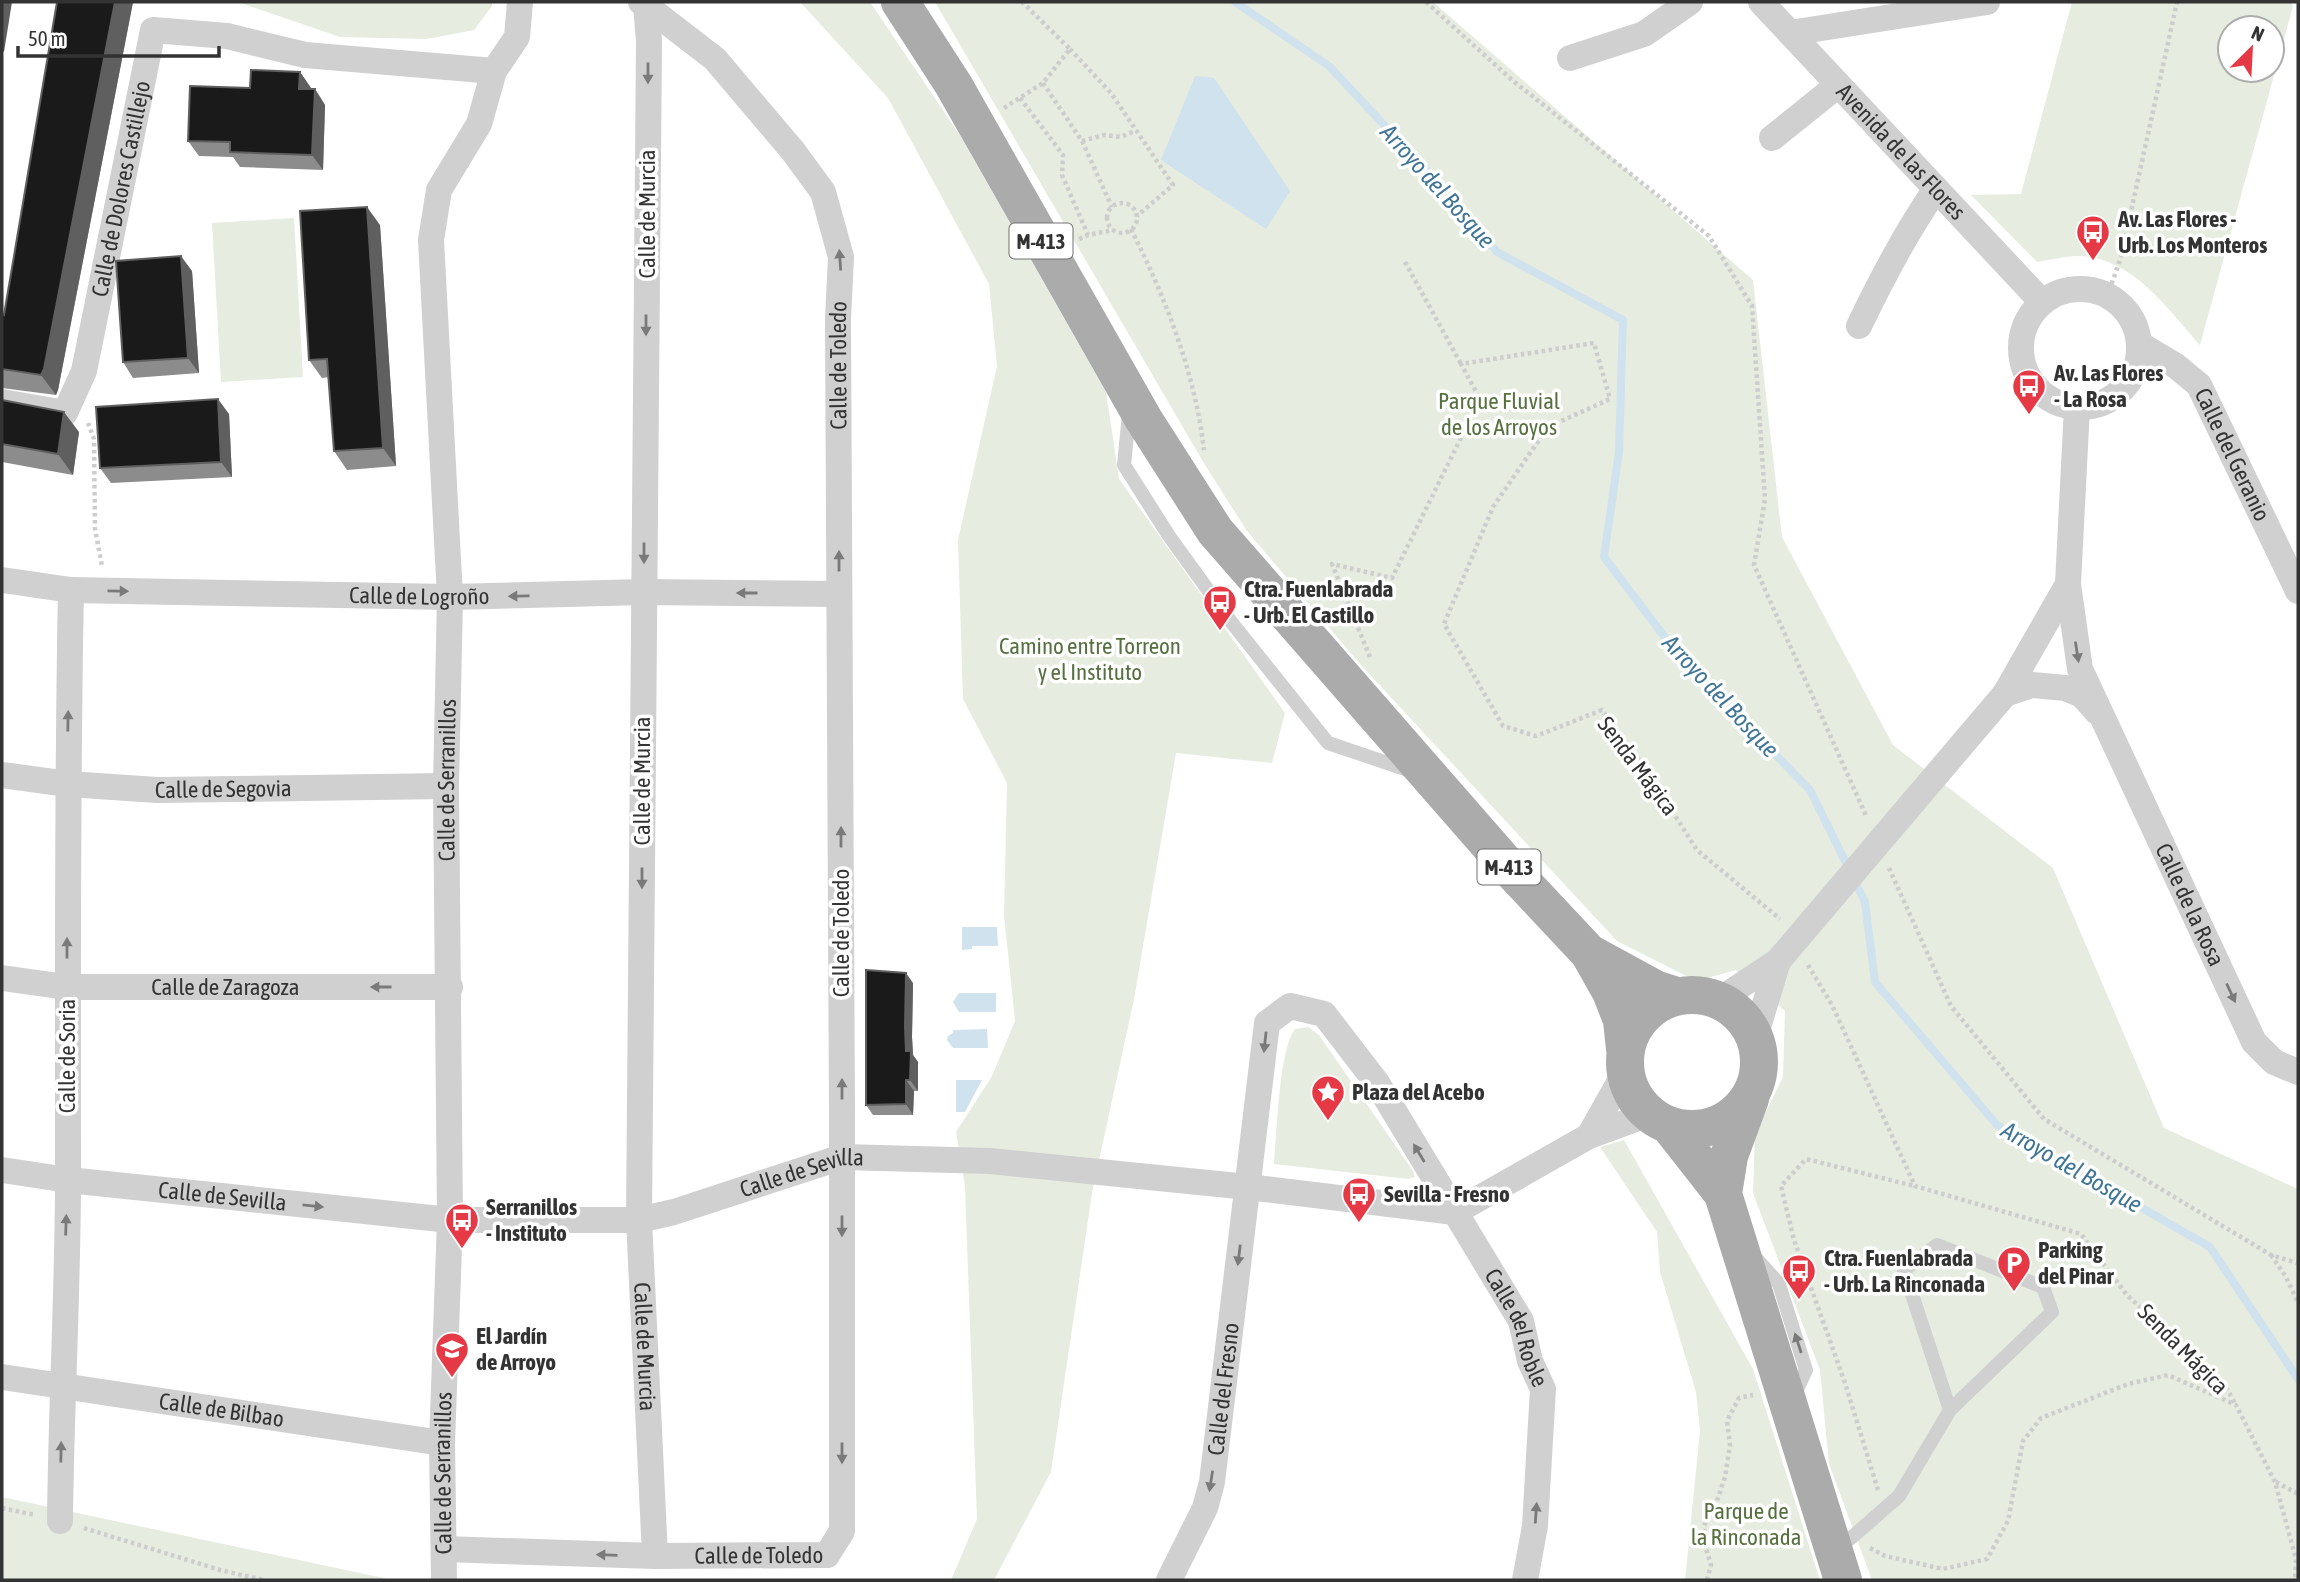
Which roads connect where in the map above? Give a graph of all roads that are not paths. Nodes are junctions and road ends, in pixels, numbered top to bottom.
1 (520, 2) edge
2 (900, 2) edge
3 (1690, 2) edge
4 (1761, 2) edge
5 (1987, 2) edge
6 (644, 3) edge
7 (1790, 33) junction
8 (1570, 58) dead end
9 (494, 71) junction
10 (1838, 85) junction
11 (1772, 138) dead end
12 (1936, 189) junction
13 (2042, 302) junction
14 (1859, 326) dead end
15 (2139, 344) junction
16 (1131, 398) junction
17 (2, 402) edge
18 (2077, 407) junction
19 (2, 580) edge
20 (2068, 584) junction
21 (71, 590) junction
22 (2298, 591) edge
23 (644, 592) junction
24 (839, 594) junction
25 (450, 597) junction
26 (2004, 694) junction
27 (2103, 718) junction
28 (2, 775) edge
29 (1432, 778) junction
30 (68, 784) junction
31 (446, 786) junction
32 (1589, 953) junction
33 (1791, 959) junction
34 (2, 978) edge
35 (66, 987) junction
36 (450, 987) junction
37 (1677, 996) junction
38 (1719, 1000) junction
39 (1755, 1037) junction
40 (1625, 1061) junction
41 (2298, 1072) edge
42 (1756, 1084) junction
43 (1659, 1120) junction
44 (1589, 1136) junction
45 (842, 1157) junction
46 (2, 1171) edge
47 (68, 1180) junction
48 (1248, 1187) junction
49 (1723, 1194) junction
50 (1455, 1212) junction
51 (450, 1220) junction
52 (639, 1220) junction
53 (2, 1377) edge
54 (61, 1386) junction
55 (1950, 1410) junction
56 (442, 1443) junction
57 (60, 1521) road end
58 (443, 1549) junction
59 (1842, 1555) edge
60 (655, 1556) junction
61 (444, 1580) edge
62 (1169, 1580) edge
63 (1525, 1580) edge

1 - 9 street, Calle de Serranillos
2 - 16 main road, M-413
3 - 8 street
4 - 7 street, Avenida de las Flores
5 - 7 street
6 -> 23 street, Calle de Murcia
24 -> 6 street, Calle de Toledo
7 - 10 street, Avenida de las Flores
9 - 17 street, Calle de Dolores Castillejo
9 - 25 street, Calle de Serranillos
10 - 11 street
10 - 12 street, Avenida de las Flores
12 - 13 street, Avenida de las Flores
12 - 14 street
13 - 15 street
13 - 18 street
15 - 18 street
15 - 22 street, Calle del Geranio
16 - 29 main road, M-413
16 - 29 lane
18 - 20 street, Calle de la Rosa
19 - 21 street, Calle de Logroño
20 - 26 street
20 -> 27 street, Calle de la Rosa
21 -> 25 street, Calle de Logroño
30 -> 21 street, Calle de Soria
24 -> 23 street, Calle de Logroño
23 -> 25 street, Calle de Logroño
23 -> 52 street, Calle de Murcia
45 -> 24 street, Calle de Toledo
25 - 31 street, Calle de Serranillos
26 - 27 street, Calle de la Rosa
26 - 33 street, bridge
27 -> 41 street, Calle de la Rosa
28 - 30 street, Calle de Segovia
29 - 32 main road, M-413
30 - 31 street, Calle de Segovia
35 -> 30 street, Calle de Soria
31 - 36 street, Calle de Serranillos
32 - 37 main road, M-413
32 - 40 main road, M-413
33 - 38 street
33 - 39 street
34 - 35 street, Calle de Zaragoza
36 -> 35 street, Calle de Zaragoza
35 - 47 street, Calle de Soria
36 - 51 street, Calle de Serranillos
37 - 38 main road, M-413
37 - 40 main road
38 - 39 main road, M-413
39 - 42 main road, M-413
40 - 43 main road, M-413
40 - 44 street
42 - 43 main road
42 - 49 main road, M-413
43 - 44 street
43 - 49 main road, M-413
44 - 50 street
45 - 48 street, Calle de Sevilla
45 - 52 street, Calle de Sevilla
45 -> 60 street, Calle de Toledo
46 - 47 street, Calle de Sevilla
47 -> 51 street, Calle de Sevilla
54 -> 47 street, Calle de Soria
48 - 50 street, Calle de Sevilla
50 -> 48 street
48 -> 62 street, Calle del Fresno
49 - 59 main road, M-413
63 -> 50 street, Calle del Roble
51 - 52 street, Calle de Sevilla
51 - 56 street, Calle de Serranillos
52 - 60 street, Calle de Murcia
53 - 54 street, Calle de Bilbao
54 - 56 street, Calle de Bilbao
57 -> 54 street, Calle de Soria
55 - 55 lane
55 - 59 lane
56 - 58 street, Calle de Serranillos
60 -> 58 street, Calle de Toledo
58 - 61 street, Calle de Serranillos

